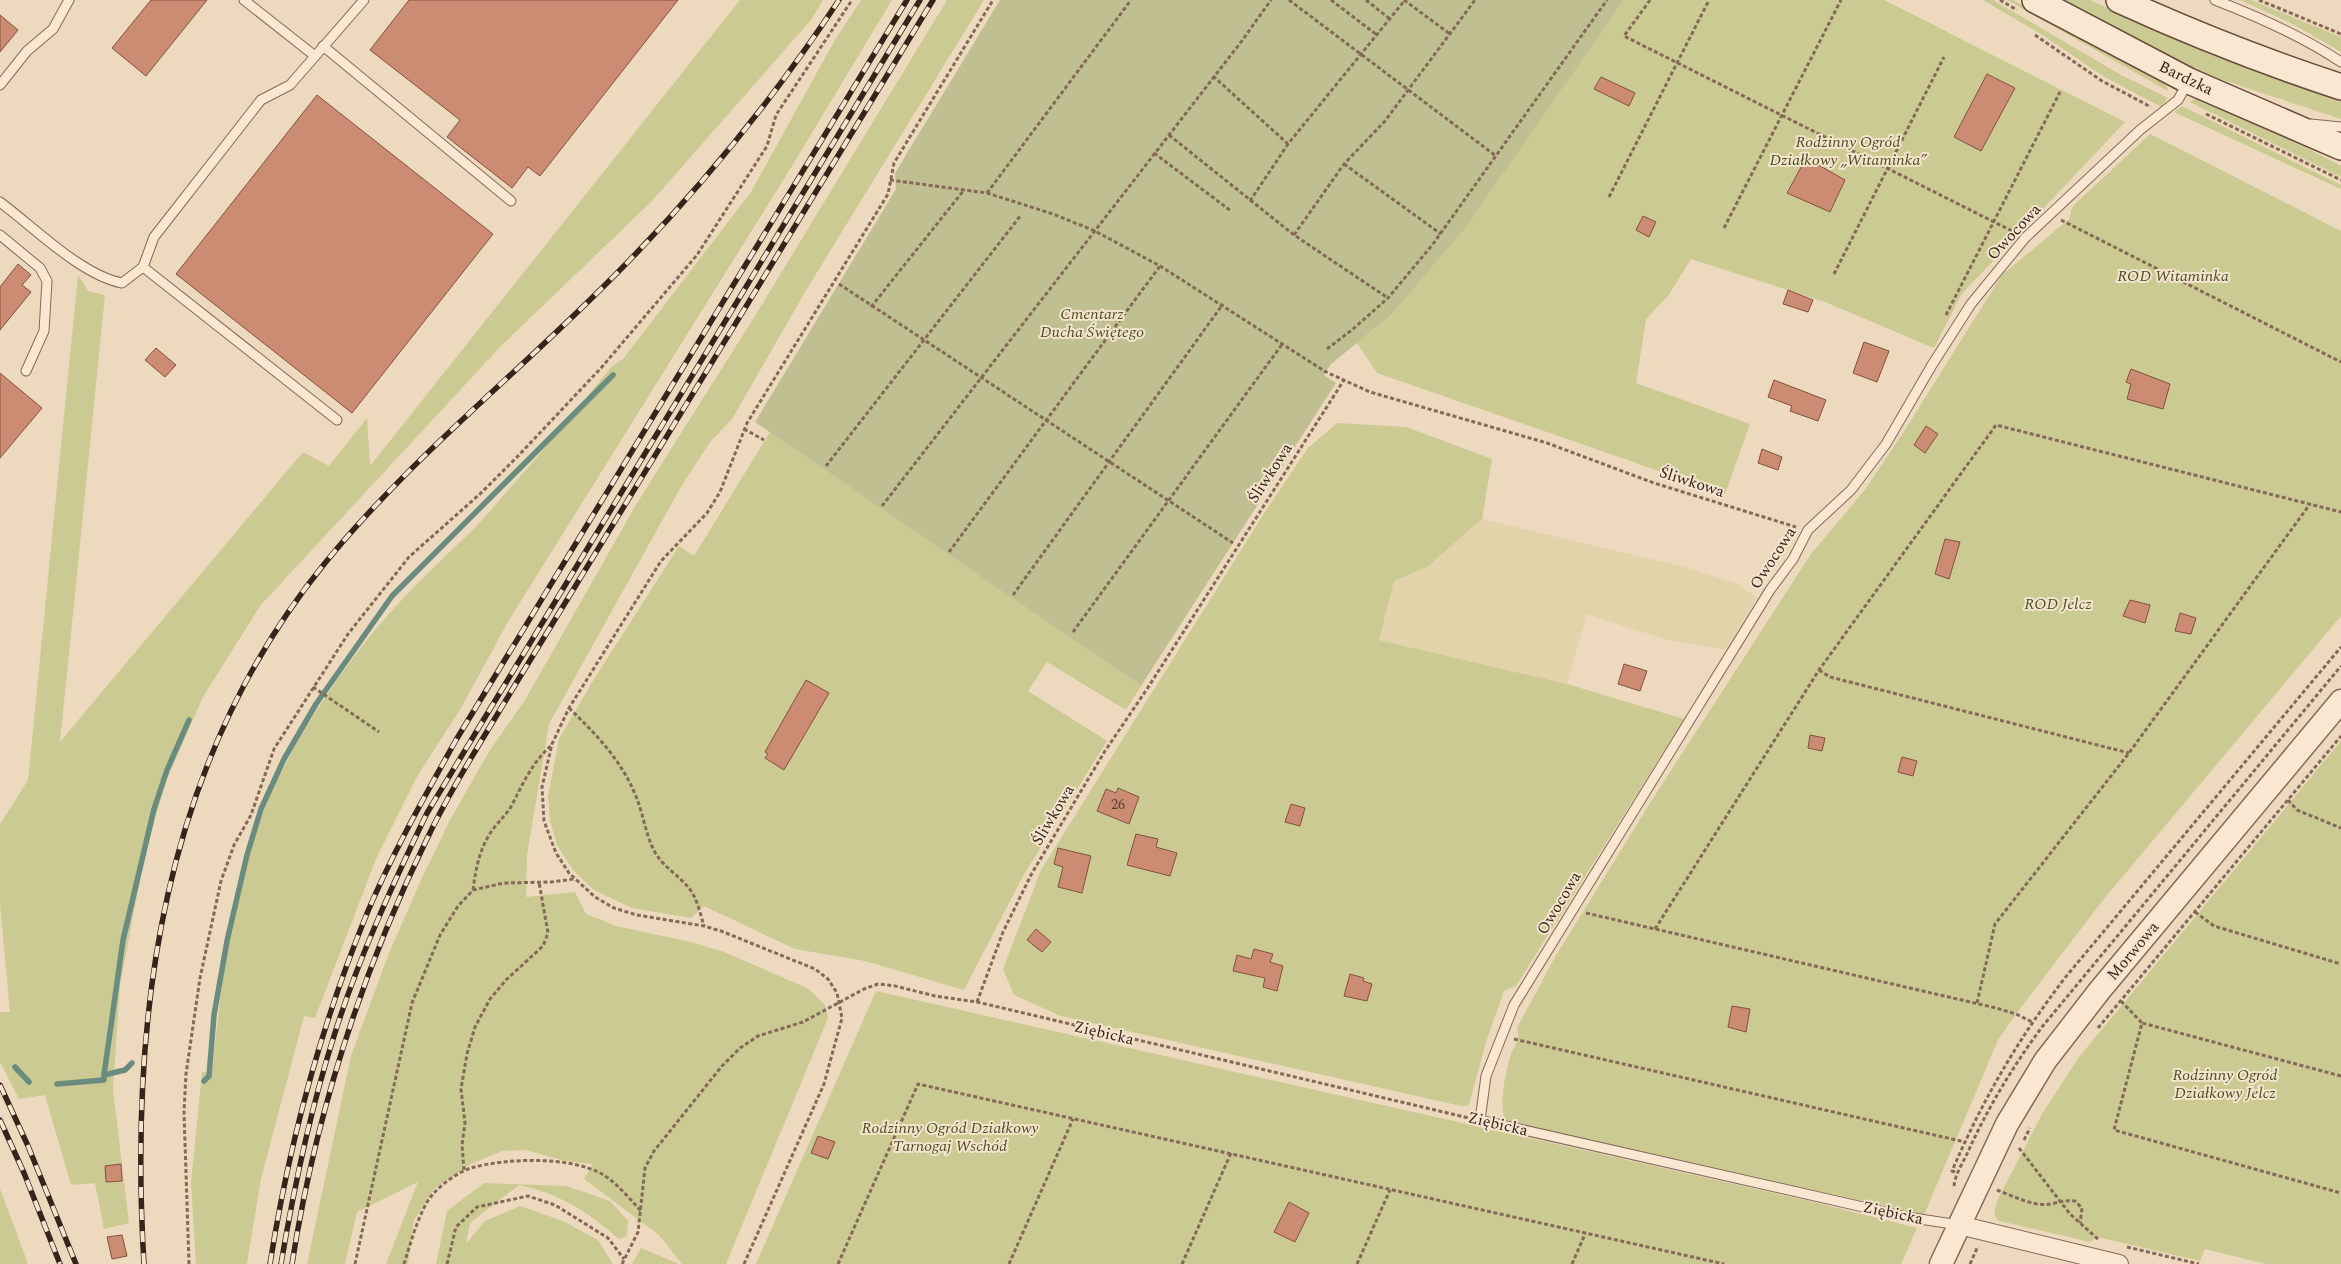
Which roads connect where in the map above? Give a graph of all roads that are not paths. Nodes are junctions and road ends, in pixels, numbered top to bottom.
1 (69, 0) edge
2 (244, 0) edge
3 (364, 0) edge
4 (2035, 0) edge
5 (2119, 0) edge
6 (2215, 0) edge
7 (323, 46) junction
8 (315, 56) junction
9 (2341, 62) edge
10 (2189, 81) junction
11 (0, 85) edge
12 (2341, 87) edge
13 (2286, 123) junction
14 (2341, 127) edge
15 (2341, 147) edge
16 (511, 201) dead end
17 (0, 202) edge
18 (0, 235) edge
19 (143, 267) junction
20 (26, 371) dead end
21 (337, 420) dead end
22 (2341, 701) edge
23 (1480, 1120) joint
24 (1959, 1225) junction
25 (1942, 1264) edge
26 (2119, 1264) edge

1 - 11 lane
2 - 8 lane
3 - 7 lane
4 - 10 main road, Bardzka
5 - 12 main road
6 - 9 lane
7 - 8 lane
7 - 16 lane
8 - 19 lane
10 - 13 main road, Bardzka
10 - 23 lane, Owocowa
13 - 14 lane
13 - 15 main road, Bardzka
17 - 19 lane
18 - 20 lane
19 - 21 lane
22 - 24 street, Morwowa
23 - 24 lane, Ziębicka
24 - 25 street, Morwowa
24 - 26 street, Ziębicka

